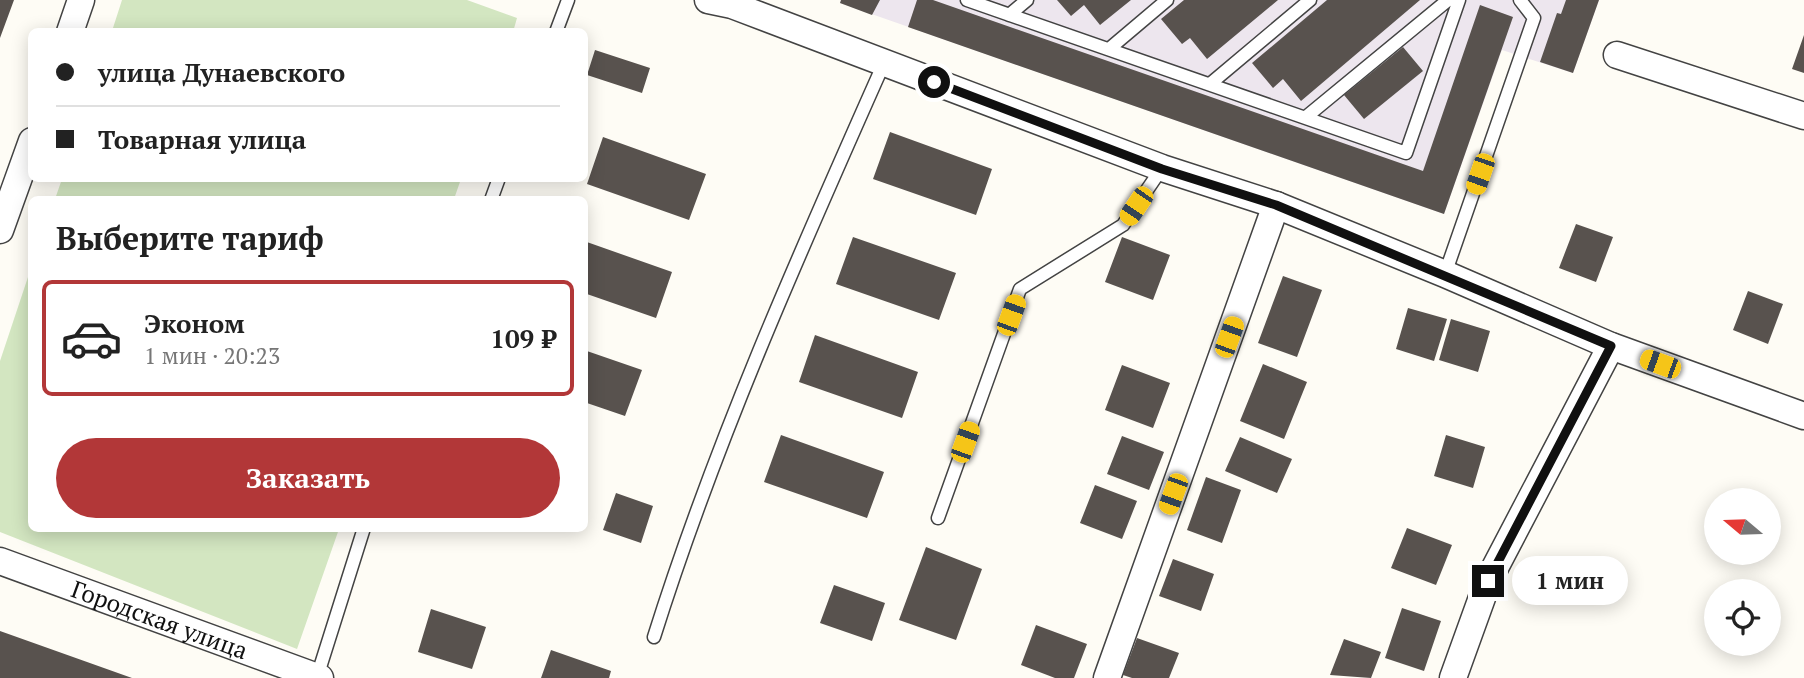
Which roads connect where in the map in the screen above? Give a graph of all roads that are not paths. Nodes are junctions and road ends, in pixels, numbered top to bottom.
1 (81, 0) edge
2 (568, 0) edge
3 (708, 0) edge
4 (967, 0) edge
5 (1027, 0) edge
6 (1167, 0) edge
7 (1310, 0) edge
8 (1448, 0) edge
9 (1459, 0) edge
10 (1520, 0) edge
11 (1009, 15) junction
12 (71, 28) edge
13 (558, 28) edge
14 (1109, 49) junction
15 (1617, 55) dead end
16 (884, 63) junction
17 (1210, 84) junction
18 (1804, 116) edge
19 (1306, 117) junction
20 (28, 152) edge
21 (1162, 169) junction
22 (1276, 205) junction
23 (1, 223) edge
24 (1445, 274) junction
25 (1611, 346) junction
26 (1804, 416) edge
27 (938, 518) dead end
28 (363, 532) edge
29 (0, 561) edge
30 (654, 637) dead end
31 (318, 677) edge
32 (1107, 678) edge
33 (1453, 678) edge

1 - 12 street
2 - 13 lane
3 - 16 street
4 - 11 lane
5 - 11 lane
6 - 14 lane
7 - 17 lane
8 - 19 lane
9 - 19 lane
10 - 24 lane
11 - 14 lane
14 - 17 lane
15 - 18 street
16 - 21 street
16 - 30 lane
17 - 19 lane
20 - 23 street
21 - 22 street
21 - 27 lane
22 - 24 street
22 - 32 street
24 - 25 street
25 - 26 street
25 - 33 street
28 - 31 lane
29 - 31 street, Городская улица

